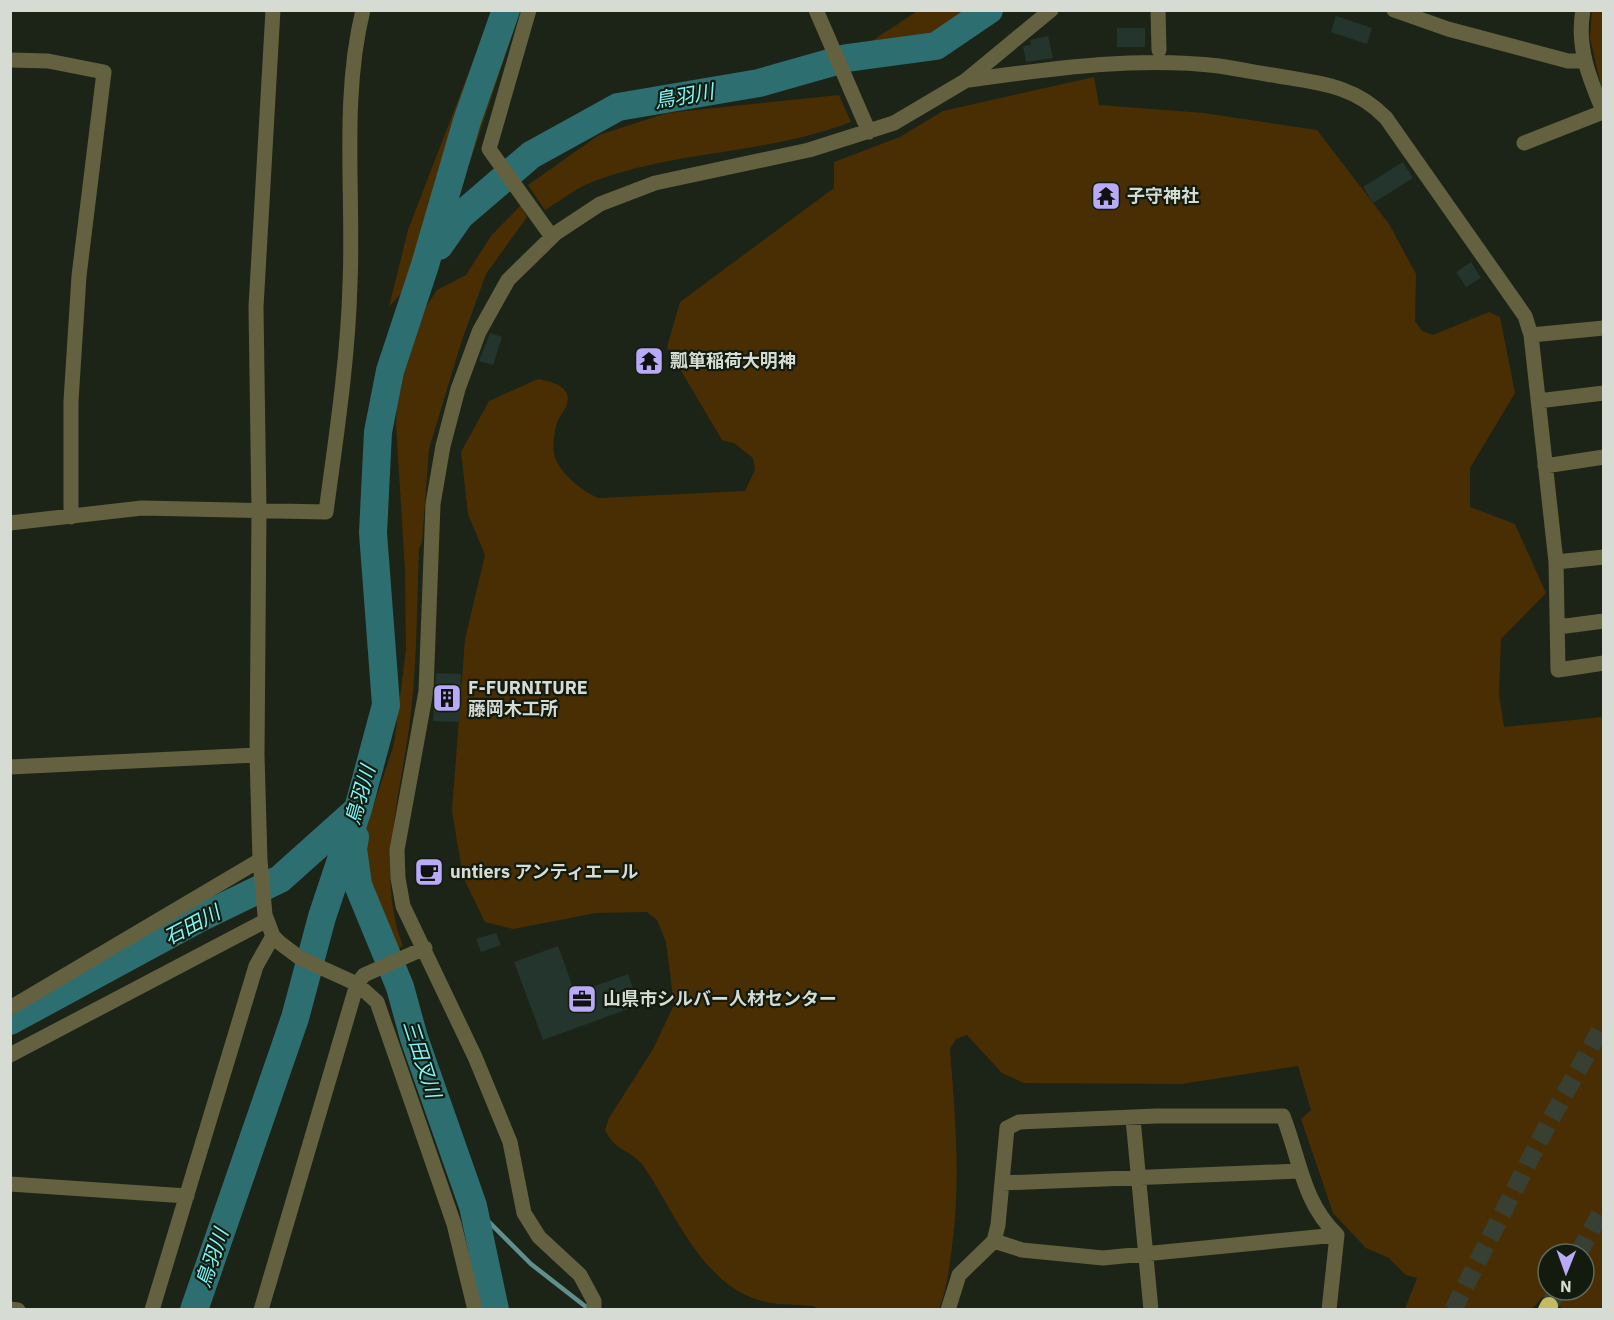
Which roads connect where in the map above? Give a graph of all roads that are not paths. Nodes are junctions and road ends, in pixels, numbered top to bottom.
1 (273, 10) edge
2 (363, 10) edge
3 (529, 10) edge
4 (816, 10) edge
5 (1051, 10) edge
6 (1158, 10) edge
7 (1394, 10) edge
8 (1583, 10) edge
9 (1159, 50) dead end
10 (10, 60) edge
11 (1584, 61) junction
12 (965, 81) junction
13 (1603, 113) edge
14 (868, 130) junction
15 (1524, 143) dead end
16 (552, 237) junction
17 (1604, 328) edge
18 (1531, 335) junction
19 (1604, 393) edge
20 (1538, 401) junction
21 (1604, 457) edge
22 (1545, 466) junction
23 (259, 510) junction
24 (71, 517) junction
25 (10, 523) edge
26 (1604, 557) edge
27 (1556, 562) junction
28 (1604, 621) edge
29 (1558, 627) junction
30 (1604, 663) edge
31 (257, 755) junction
32 (10, 767) edge
33 (261, 864) junction
34 (266, 917) junction
35 (276, 939) junction
36 (421, 949) junction
37 (361, 980) junction
38 (10, 1008) edge
39 (10, 1055) edge
40 (1133, 1119) junction
41 (1300, 1171) junction
42 (1139, 1178) junction
43 (1002, 1183) junction
44 (10, 1184) edge
45 (187, 1196) junction
46 (1337, 1235) junction
47 (994, 1241) junction
48 (1146, 1254) junction
49 (594, 1305) edge
50 (10, 1309) edge
51 (18, 1310) edge
52 (152, 1310) edge
53 (261, 1310) edge
54 (475, 1310) edge
55 (948, 1310) edge
56 (1151, 1310) edge
57 (1329, 1310) edge

1 - 23 street
2 - 23 street
3 - 16 street
4 - 14 street
5 - 12 street
6 - 9 street
7 - 11 street
8 - 11 street
10 - 24 street
11 - 13 street
12 - 14 street
12 - 18 street
13 - 15 street
14 - 16 street
16 - 36 street
17 - 18 street
18 - 20 street
19 - 20 street
20 - 22 street
21 - 22 street
22 - 27 street
23 - 24 street
23 - 31 street
24 - 25 street
26 - 27 street
27 - 29 street
28 - 29 street
29 - 30 street
31 - 32 street
31 - 33 street
33 - 34 street
33 - 38 street
34 - 35 street
34 - 39 street
35 - 37 street
35 - 45 street
36 - 37 street
36 - 49 street
37 - 53 street
37 - 54 street
40 - 41 street
40 - 42 street
40 - 43 street
41 - 42 street
41 - 46 street
42 - 43 street
42 - 48 street
43 - 47 street
44 - 45 street
45 - 52 street
46 - 48 street
46 - 57 street
47 - 48 street
47 - 55 street
48 - 56 street
50 - 51 street

